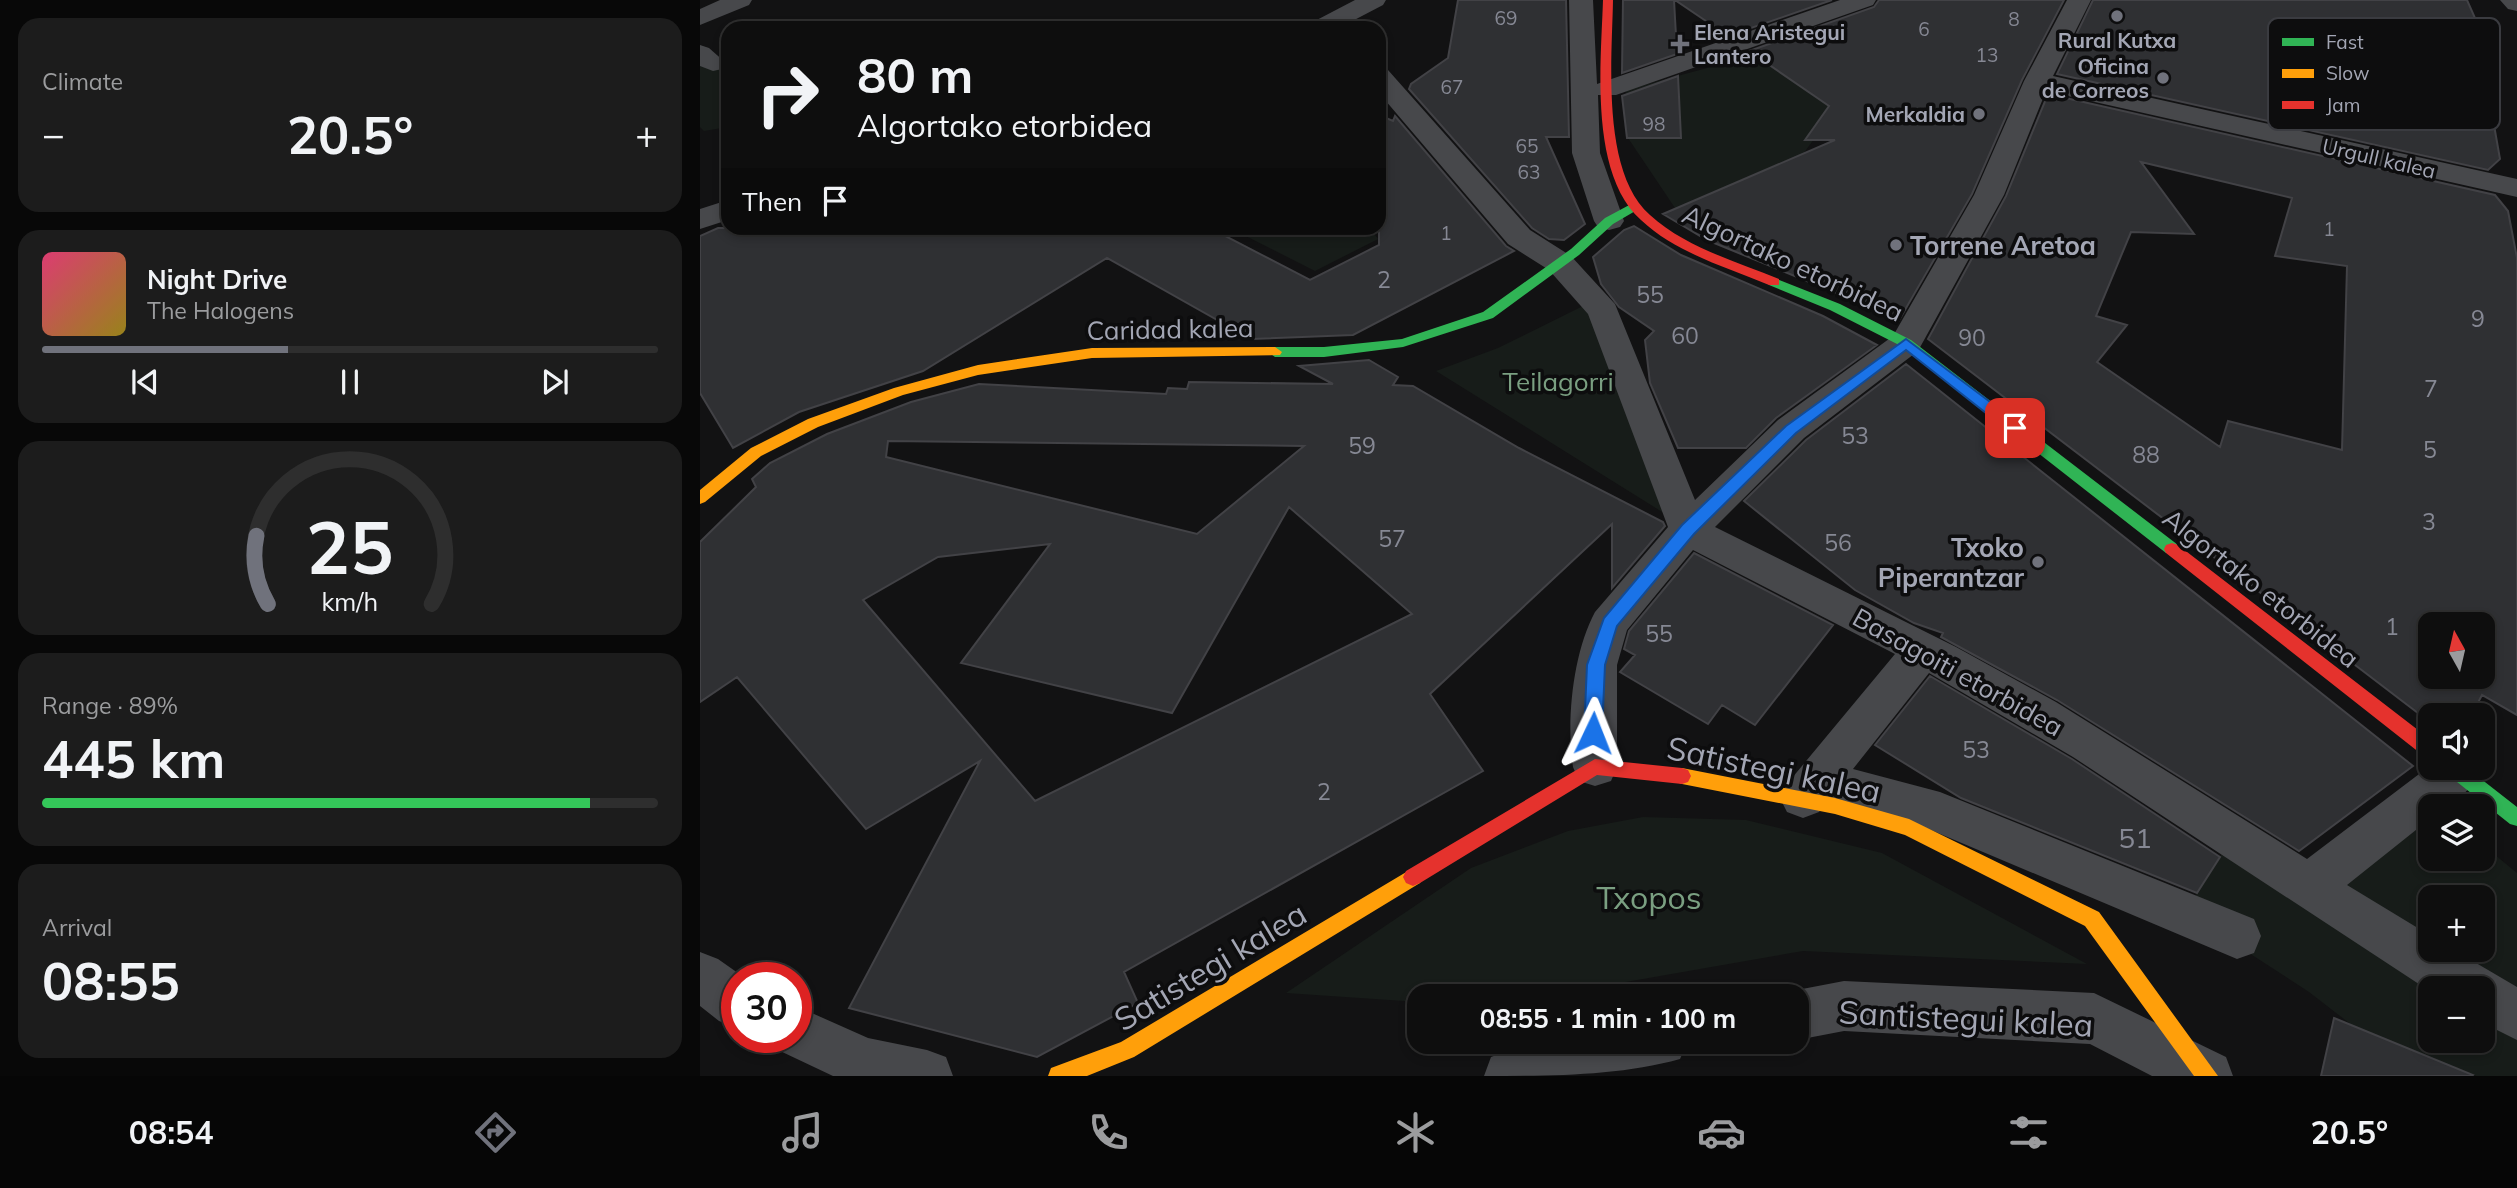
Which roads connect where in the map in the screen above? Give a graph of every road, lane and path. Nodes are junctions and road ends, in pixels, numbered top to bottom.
1 (740, 0) edge
2 (1374, 0) edge
3 (1581, 0) edge
4 (1608, 0) edge
5 (1864, 0) edge
6 (2079, 0) edge
7 (2512, 0) edge
8 (2517, 4) edge
9 (700, 18) edge
10 (1338, 21) edge
11 (2037, 81) junction
12 (1386, 84) edge
13 (1607, 89) junction
14 (2517, 188) edge
15 (1633, 207) junction
16 (721, 212) edge
17 (700, 220) edge
18 (1609, 222) junction
19 (1560, 263) junction
20 (1906, 343) junction
21 (756, 452) junction
22 (700, 477) edge
23 (700, 498) edge
24 (1688, 530) junction
25 (1922, 651) junction
26 (2418, 741) edge
27 (1595, 767) junction
28 (2429, 780) edge
29 (2468, 780) edge
30 (1809, 790) junction
31 (2517, 818) edge
32 (2308, 887) junction
33 (2237, 936) dead end
34 (700, 976) edge
35 (2451, 976) edge
36 (721, 991) edge
37 (2495, 1002) edge
38 (1809, 1013) edge
39 (2517, 1015) edge
40 (812, 1039) edge
41 (1598, 1054) edge
42 (927, 1076) edge
43 (1059, 1076) edge
44 (1510, 1076) edge
45 (2207, 1076) edge

1 - 9 street
2 - 10 street
3 - 18 street
4 - 13 street
5 - 13 street
6 - 11 street
7 - 8 street
11 - 14 street, Urgull kalea
11 - 20 street
12 - 19 street
13 - 15 street
15 - 18 street, Caridad kalea
15 - 20 street, Algortako etorbidea
16 - 17 street
18 - 19 street, Caridad kalea
19 - 21 street, Caridad kalea
19 - 24 street
20 - 24 street
20 - 26 street, Algortako etorbidea
21 - 22 street
21 - 23 street, Caridad kalea
24 - 25 street, Basagoiti etorbidea
24 - 27 street
25 - 30 street
25 - 32 street, Basagoiti etorbidea
27 - 30 street, Satistegi kalea
27 - 43 street, Satistegi kalea
28 - 32 street
29 - 31 street, Algortako etorbidea
30 - 33 street
30 - 45 street, Satistegi kalea
32 - 35 street, Basagoiti etorbidea
34 - 36 street
37 - 39 street
38 - 45 street, Santistegui kalea
40 - 42 street
41 - 44 street

